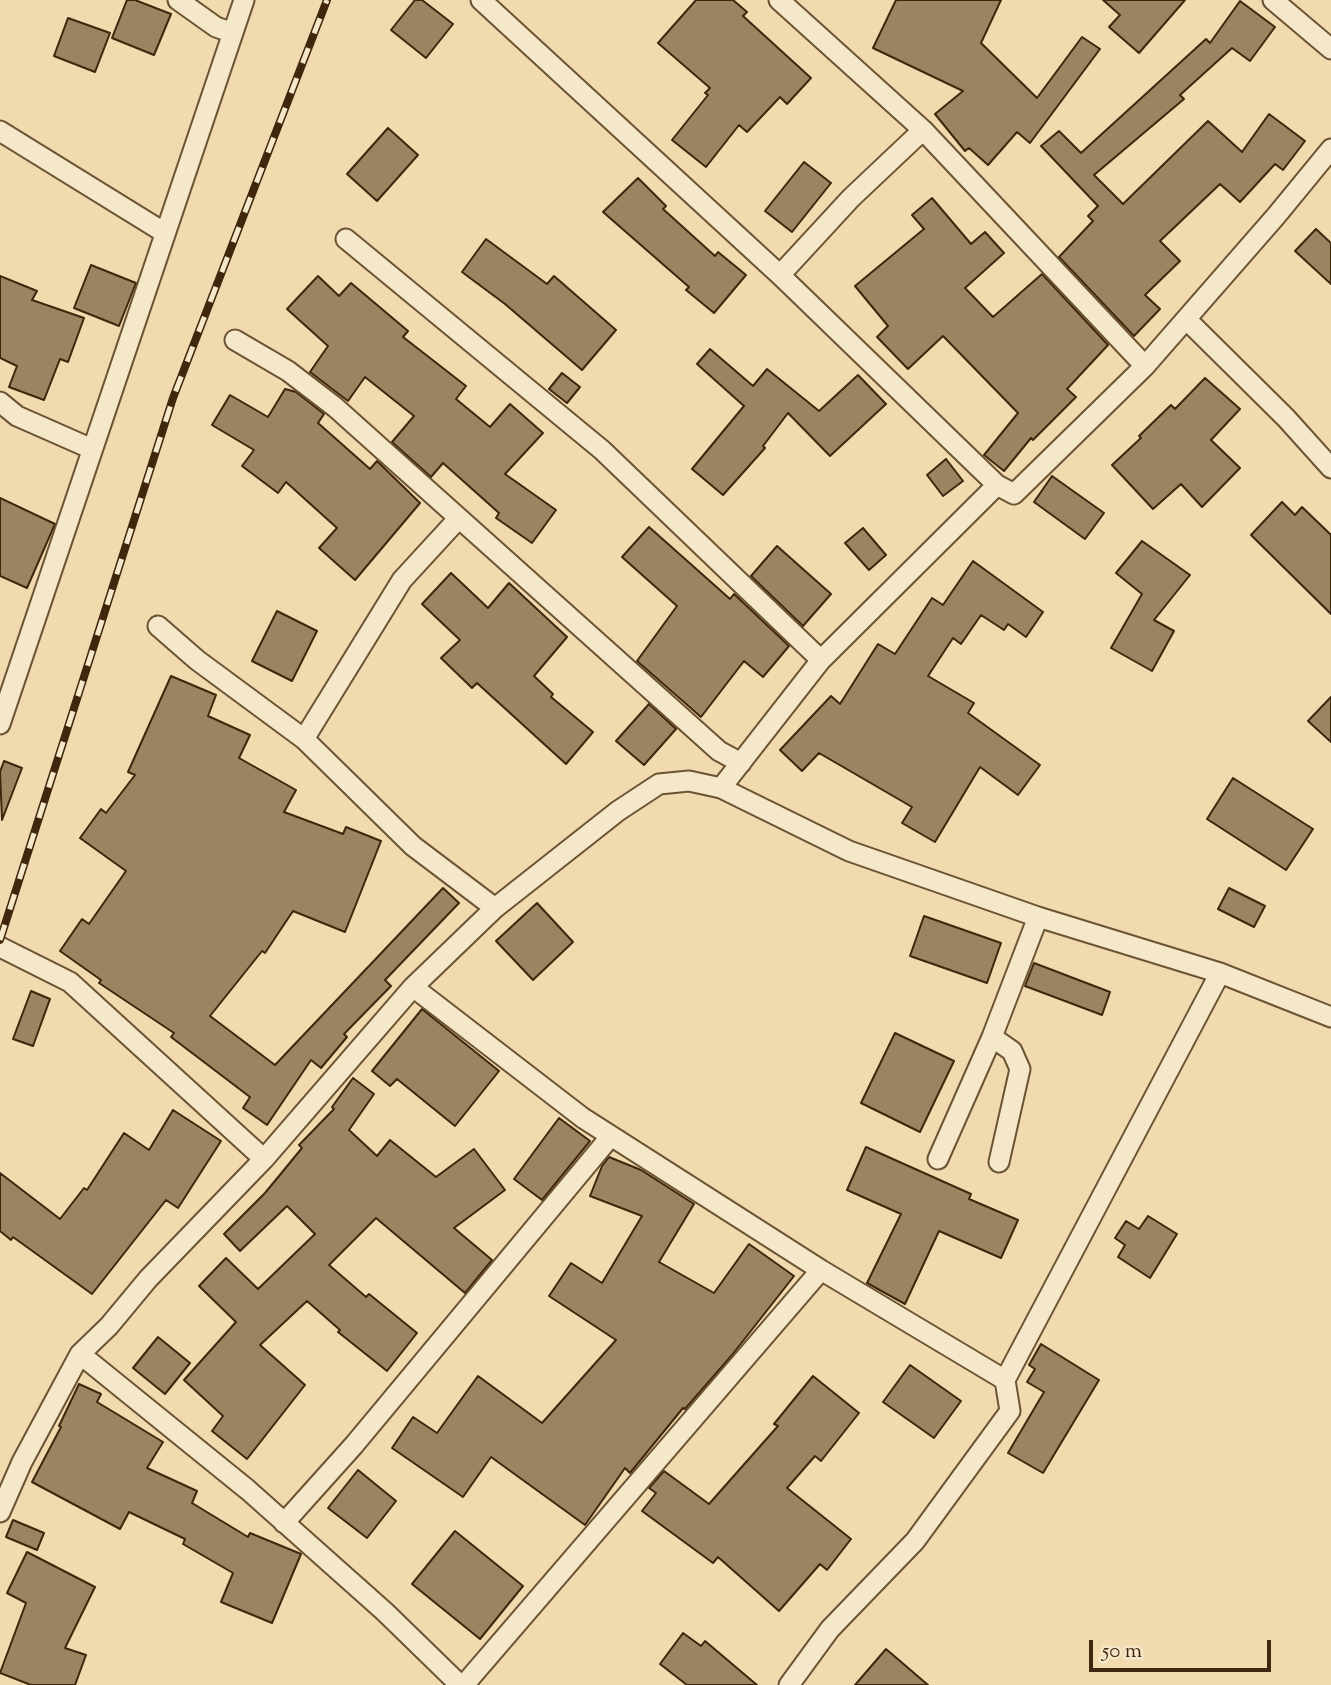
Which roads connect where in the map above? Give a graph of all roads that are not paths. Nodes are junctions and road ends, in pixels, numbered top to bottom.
1 (178, 0) edge
2 (244, 0) edge
3 (481, 0) edge
4 (779, 0) edge
5 (1273, 0) edge
6 (233, 33) junction
7 (1331, 49) edge
8 (923, 130) junction
9 (0, 131) edge
10 (1331, 149) edge
11 (165, 233) junction
12 (346, 239) dead end
13 (780, 275) junction
14 (1186, 319) junction
15 (235, 340) dead end
16 (1145, 366) junction
17 (0, 402) edge
18 (92, 449) junction
19 (1331, 468) edge
20 (997, 485) junction
21 (458, 519) junction
22 (158, 626) dead end
23 (821, 660) junction
24 (7, 674) edge
25 (0, 724) edge
26 (304, 739) junction
27 (741, 763) junction
28 (721, 788) junction
29 (495, 908) junction
30 (1038, 917) junction
31 (0, 947) edge
32 (1220, 973) junction
33 (413, 987) junction
34 (1331, 1017) edge
35 (992, 1037) junction
36 (611, 1136) junction
37 (264, 1159) junction
38 (938, 1159) dead end
39 (999, 1162) dead end
40 (821, 1270) junction
41 (80, 1354) junction
42 (1005, 1380) junction
43 (0, 1512) edge
44 (284, 1523) junction
45 (462, 1685) edge
46 (789, 1685) edge

1 - 6 street
2 - 6 street
3 - 13 street
4 - 8 street
5 - 7 street
6 - 11 street
8 - 13 street
8 - 16 street
9 - 11 street
10 - 14 street
11 - 18 street
12 - 23 street
13 - 20 street
14 - 16 street
14 - 19 street
15 - 21 street
16 - 20 street
17 - 18 street
18 - 24 street
20 - 23 street
21 - 26 street
21 - 27 street
22 - 26 street
23 - 27 street
24 - 25 street
26 - 29 street
27 - 28 street
28 - 29 street
28 - 30 street
29 - 33 street
30 - 32 street
30 - 35 street
31 - 37 street
32 - 34 street
32 - 42 street
33 - 36 street
33 - 37 street
35 - 38 street
35 - 39 street
36 - 40 street
36 - 44 street
37 - 41 street
40 - 42 street
40 - 45 street
41 - 43 street
41 - 44 street
42 - 46 street
44 - 45 street

